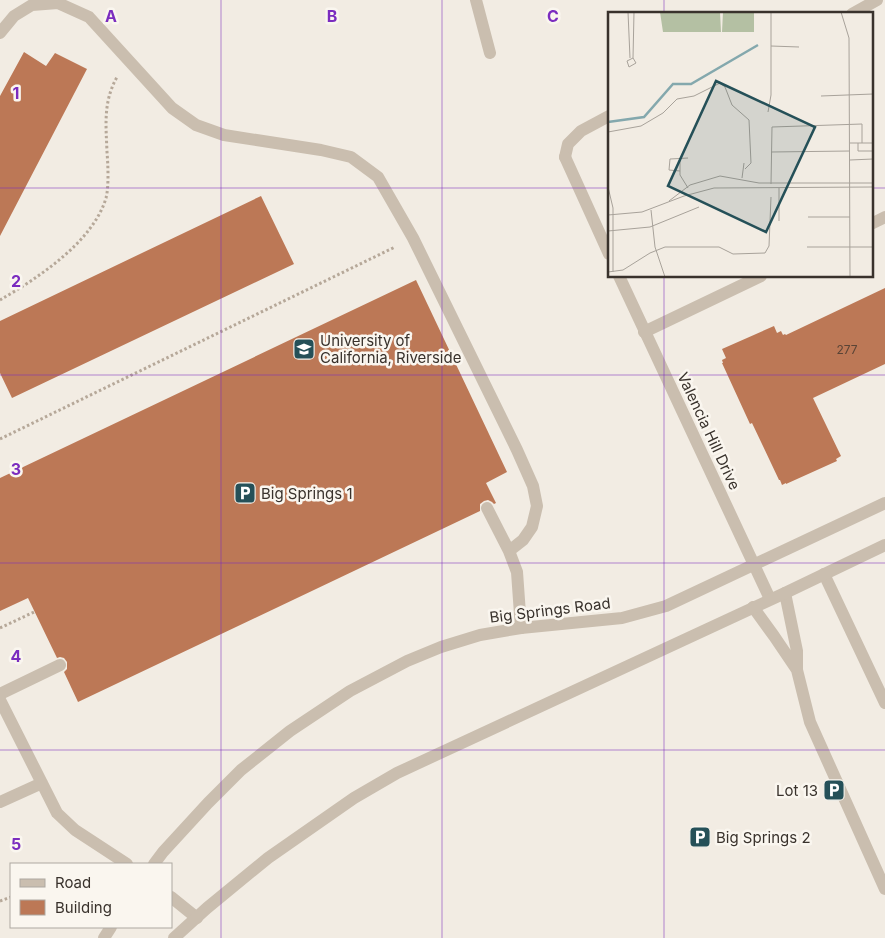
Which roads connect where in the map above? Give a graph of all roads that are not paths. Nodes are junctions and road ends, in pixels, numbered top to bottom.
1 (476, 0) edge
2 (877, 0) edge
3 (856, 12) edge
4 (0, 33) edge
5 (490, 53) dead end
6 (608, 117) edge
7 (885, 218) edge
8 (872, 224) edge
9 (608, 252) edge
10 (620, 278) edge
11 (757, 278) edge
12 (644, 332) junction
13 (885, 503) edge
14 (487, 508) dead end
15 (885, 545) edge
16 (509, 551) junction
17 (754, 565) junction
18 (824, 574) junction
19 (785, 593) junction
20 (770, 599) junction
21 (753, 607) junction
22 (521, 628) junction
23 (60, 664) dead end
24 (797, 670) junction
25 (0, 694) edge
26 (0, 700) edge
27 (885, 703) edge
28 (42, 783) junction
29 (0, 802) edge
30 (125, 863) edge
31 (155, 863) edge
32 (885, 890) edge
33 (172, 898) edge
34 (197, 918) junction
35 (174, 938) edge

1 - 5 street
2 - 3 street
4 - 16 street
6 - 9 street
7 - 8 street
10 - 12 street, Valencia Hill Drive
11 - 12 street
12 - 17 street, Valencia Hill Drive
13 - 17 street, Big Springs Road
14 - 16 street
15 - 18 street
16 - 22 street
17 - 20 street, Valencia Hill Drive
17 - 22 street, Big Springs Road
18 - 19 street
18 - 27 street
19 - 20 street
19 - 24 street
20 - 21 street
21 - 24 street
21 - 34 street
22 - 31 street, Big Springs Road
23 - 25 street
24 - 32 street
26 - 28 street
28 - 29 street
28 - 30 street
33 - 34 street
34 - 35 street

